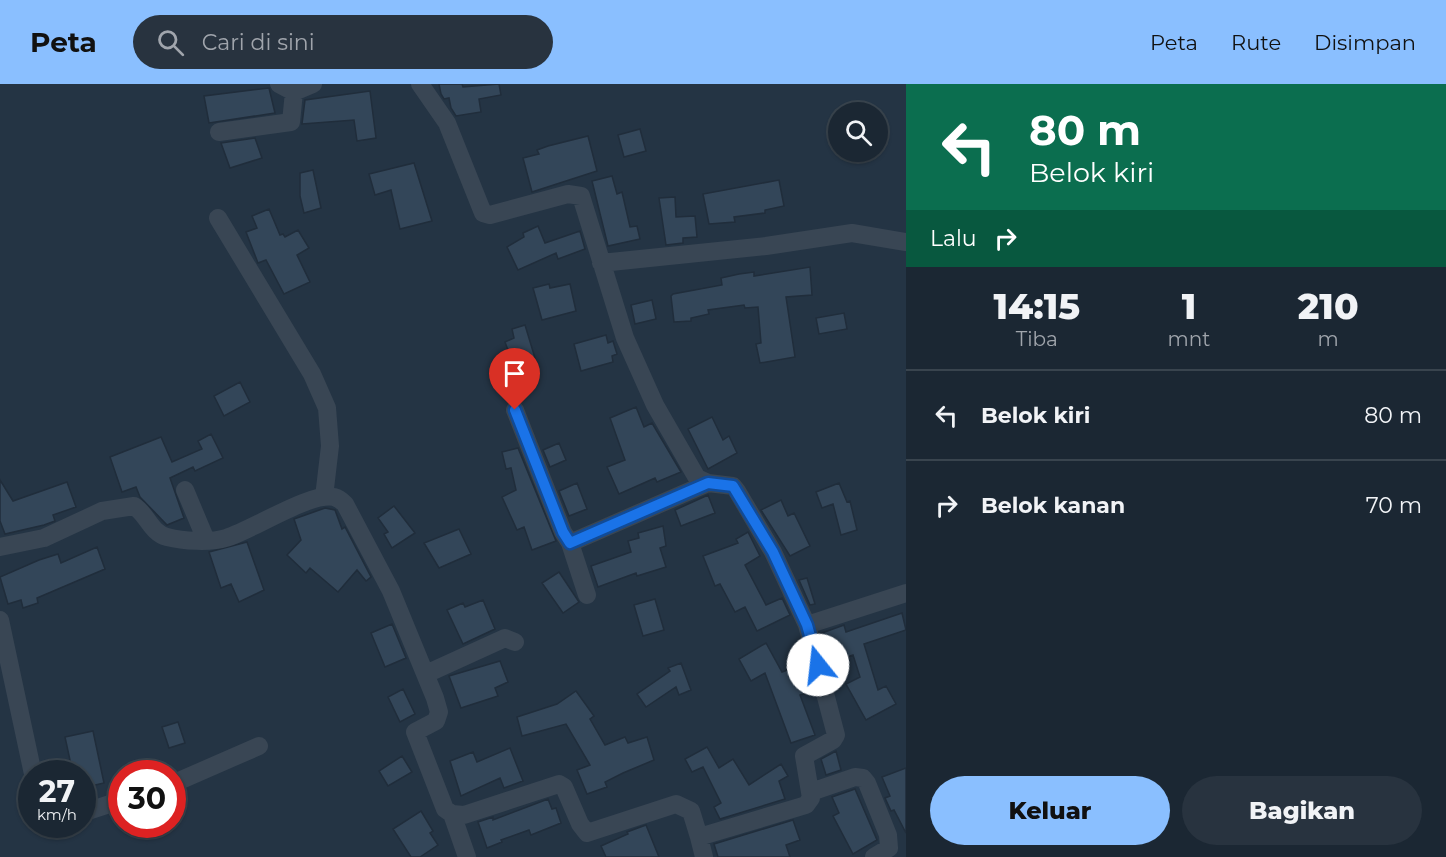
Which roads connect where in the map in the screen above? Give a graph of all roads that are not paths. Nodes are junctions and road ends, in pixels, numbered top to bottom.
1 (313, 84) edge
2 (420, 84) edge
3 (286, 88) edge
4 (219, 132) dead end
5 (218, 218) dead end
6 (906, 242) edge
7 (601, 263) junction
8 (515, 410) dead end
9 (708, 483) junction
10 (185, 490) dead end
11 (324, 497) junction
12 (206, 540) junction
13 (570, 543) junction
14 (0, 547) edge
15 (906, 593) edge
16 (587, 596) dead end
17 (0, 620) edge
18 (807, 625) junction
19 (515, 642) dead end
20 (426, 674) junction
21 (259, 746) dead end
22 (30, 760) edge
23 (186, 778) edge
24 (811, 792) junction
25 (452, 814) junction
26 (699, 837) junction
27 (467, 857) edge
28 (704, 857) edge
29 (874, 857) edge

1 - 3 street
2 - 7 street
3 - 4 street
5 - 11 street
6 - 7 street
7 - 9 street
8 - 13 street
9 - 13 street
9 - 18 street
10 - 12 street
11 - 12 street
11 - 20 street
12 - 14 street
13 - 16 street
15 - 18 street
17 - 22 street
18 - 24 street
19 - 20 street
20 - 25 street
21 - 23 street
24 - 26 street
24 - 29 street
25 - 26 street
25 - 27 street
26 - 28 street

